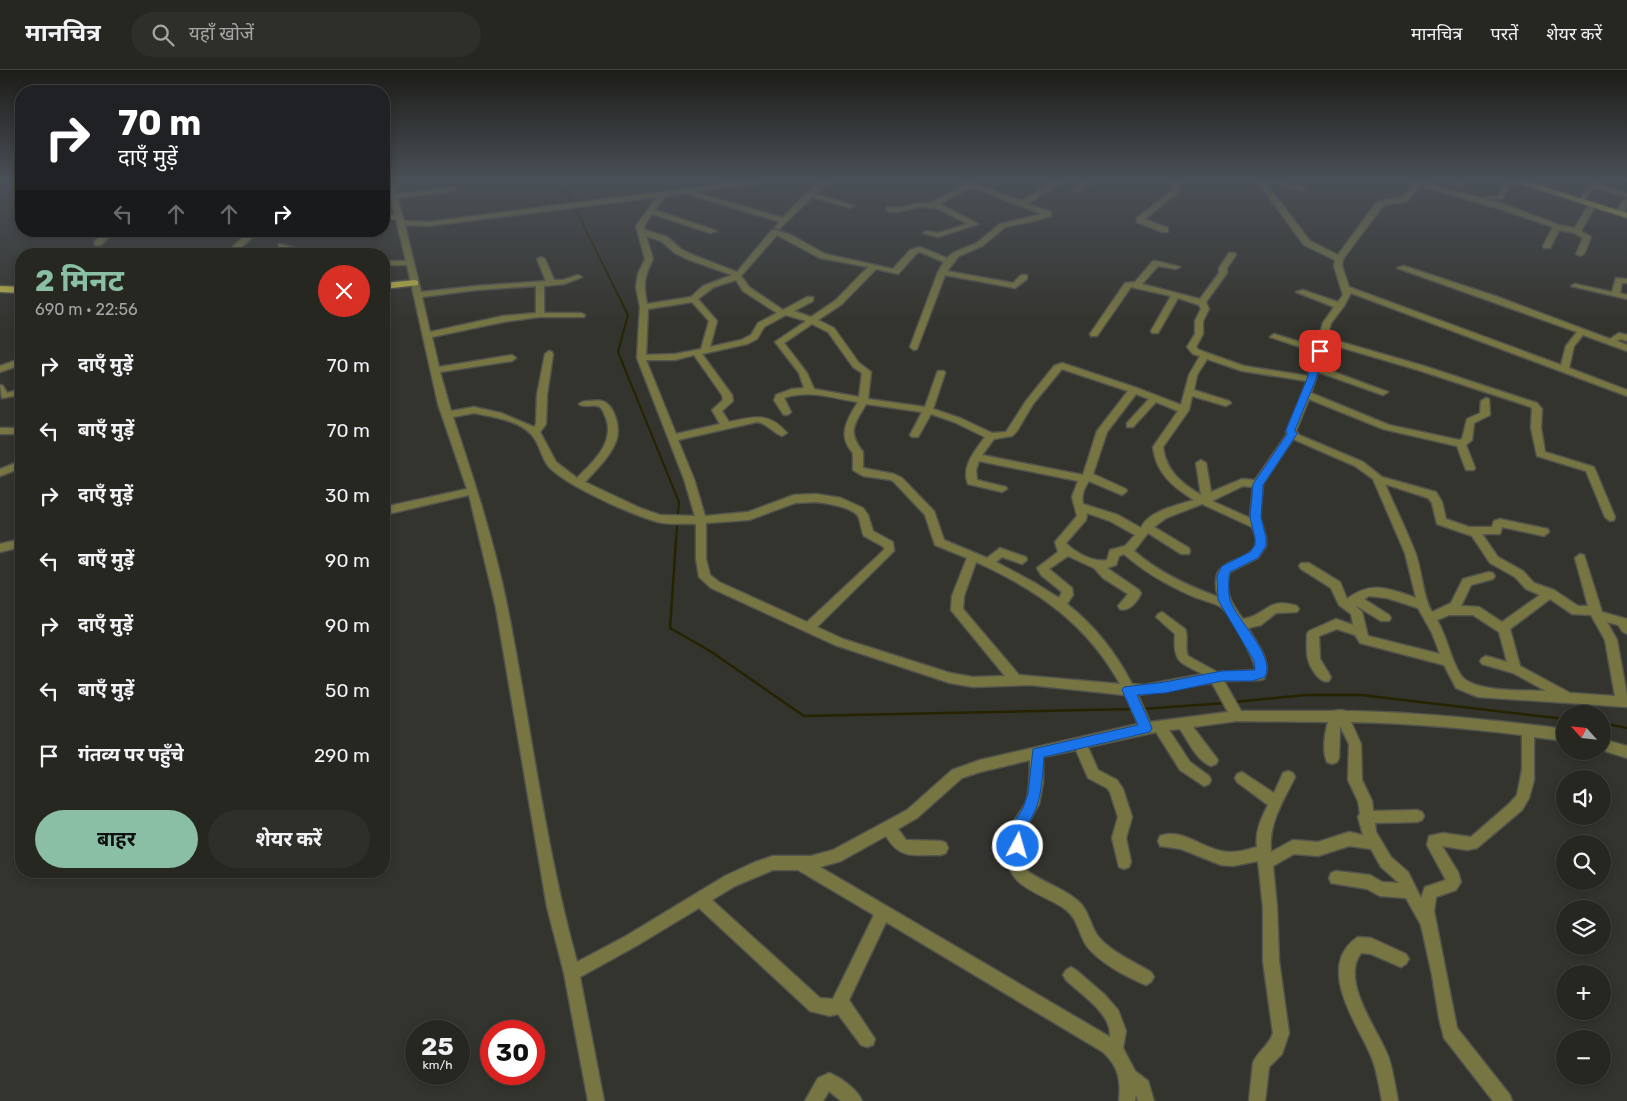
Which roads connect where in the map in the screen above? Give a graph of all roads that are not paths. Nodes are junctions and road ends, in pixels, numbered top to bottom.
1 (402, 229) edge
2 (416, 229) edge
3 (707, 229) edge
4 (777, 229) edge
5 (958, 229) edge
6 (995, 229) edge
7 (1296, 229) edge
8 (1361, 229) edge
9 (1555, 229) edge
10 (1567, 229) edge
11 (1579, 229) edge
12 (640, 230) joint
13 (713, 231) dead end
14 (775, 232) junction
15 (1577, 232) junction
16 (928, 233) dead end
17 (403, 235) junction
18 (104, 237) edge
19 (248, 237) edge
20 (98, 243) dead end
21 (282, 246) dead end
22 (1547, 246) dead end
23 (236, 248) edge
24 (288, 248) edge
25 (1580, 254) dead end
26 (1232, 255) dead end
27 (1339, 259) junction
28 (541, 260) dead end
29 (948, 261) junction
30 (410, 262) junction
31 (390, 263) edge
32 (874, 266) junction
33 (1176, 267) dead end
34 (1401, 268) dead end
35 (942, 272) junction
36 (738, 275) junction
37 (578, 277) dead end
38 (1024, 277) dead end
39 (1627, 281) edge
40 (540, 283) junction
41 (551, 283) junction
42 (1137, 285) junction
43 (1575, 286) dead end
44 (390, 287) edge
45 (0, 289) edge
46 (417, 289) junction
47 (1346, 289) junction
48 (15, 290) edge
49 (1300, 292) dead end
50 (1616, 294) junction
51 (1176, 295) junction
52 (1627, 298) edge
53 (694, 299) junction
54 (810, 299) dead end
55 (1201, 303) junction
56 (1340, 306) junction
57 (644, 307) junction
58 (784, 312) junction
59 (539, 315) junction
60 (581, 315) dead end
61 (812, 320) junction
62 (1155, 331) dead end
63 (1582, 331) junction
64 (1094, 334) dead end
65 (427, 335) junction
66 (1274, 337) dead end
67 (1627, 338) edge
68 (1323, 339) junction
69 (1611, 342) junction
70 (914, 347) dead end
71 (1627, 348) edge
72 (1320, 351) junction
73 (701, 352) junction
74 (549, 354) dead end
75 (1204, 356) junction
76 (512, 358) dead end
77 (641, 358) junction
78 (15, 364) edge
79 (1315, 368) junction
80 (0, 369) edge
81 (1564, 369) junction
82 (435, 370) junction
83 (941, 373) dead end
84 (1312, 379) junction
85 (0, 388) edge
86 (1134, 390) junction
87 (810, 391) junction
88 (1190, 392) junction
89 (1384, 392) dead end
90 (1627, 392) edge
91 (15, 394) edge
92 (1306, 394) junction
93 (1155, 398) junction
94 (863, 401) junction
95 (1486, 401) dead end
96 (1226, 403) dead end
97 (584, 404) dead end
98 (928, 410) junction
99 (1184, 410) junction
100 (786, 412) dead end
101 (448, 415) junction
102 (1130, 424) dead end
103 (726, 426) junction
104 (15, 431) edge
105 (0, 432) edge
106 (534, 432) junction
107 (782, 433) dead end
108 (1292, 434) junction
109 (915, 436) dead end
110 (990, 436) junction
111 (672, 438) junction
112 (1461, 444) junction
113 (975, 457) junction
114 (1201, 463) dead end
115 (15, 467) edge
116 (1470, 468) dead end
117 (0, 473) edge
118 (1086, 477) junction
119 (1378, 479) junction
120 (578, 482) junction
121 (1258, 484) junction
122 (1002, 489) dead end
123 (473, 491) junction
124 (1122, 491) dead end
125 (1205, 500) junction
126 (1078, 506) junction
127 (390, 510) edge
128 (1610, 517) dead end
129 (697, 520) junction
130 (1256, 524) junction
131 (1144, 530) junction
132 (1470, 530) junction
133 (1544, 532) dead end
134 (15, 544) edge
135 (1062, 547) junction
136 (0, 548) edge
137 (1126, 550) junction
138 (1185, 551) dead end
139 (973, 556) junction
140 (1580, 558) dead end
141 (1022, 560) dead end
142 (988, 563) junction
143 (1098, 566) junction
144 (1305, 566) dead end
145 (1489, 576) dead end
146 (1550, 594) junction
147 (1351, 602) junction
148 (1225, 604) junction
149 (1422, 605) junction
150 (1060, 606) junction
151 (1124, 606) dead end
152 (1293, 608) dead end
153 (1448, 611) junction
154 (1596, 612) junction
155 (1162, 617) dead end
156 (1385, 618) dead end
157 (1430, 618) junction
158 (1240, 624) junction
159 (808, 627) junction
160 (1504, 629) junction
161 (1627, 629) edge
162 (1360, 632) junction
163 (1449, 661) junction
164 (1486, 661) dead end
165 (1516, 669) junction
166 (1326, 677) dead end
167 (1016, 680) junction
168 (1218, 682) junction
169 (1130, 694) junction
170 (1566, 697) junction
171 (1625, 702) edge
172 (1234, 711) junction
173 (1339, 715) junction
174 (1183, 723) junction
175 (1150, 726) junction
176 (1528, 730) junction
177 (1556, 734) edge
178 (1080, 744) junction
179 (1611, 747) edge
180 (1627, 752) edge
181 (1037, 753) junction
182 (1332, 758) dead end
183 (1212, 760) dead end
184 (1288, 777) dead end
185 (1242, 778) dead end
186 (1204, 780) dead end
187 (1276, 803) junction
188 (1417, 816) dead end
189 (1365, 817) junction
190 (889, 828) junction
191 (1165, 841) dead end
192 (1374, 843) junction
193 (940, 848) dead end
194 (1264, 858) junction
195 (1124, 862) dead end
196 (800, 863) junction
197 (1336, 878) dead end
198 (1410, 891) junction
199 (701, 900) junction
200 (883, 912) junction
201 (1429, 925) junction
202 (1401, 958) dead end
203 (572, 973) junction
204 (1071, 975) dead end
205 (1146, 977) dead end
206 (841, 1005) junction
207 (867, 1039) dead end
208 (1114, 1050) junction
209 (1129, 1077) junction
210 (596, 1101) edge
211 (813, 1101) edge
212 (854, 1101) edge
213 (1127, 1101) edge
214 (1146, 1101) edge
215 (1257, 1101) edge
216 (1390, 1101) edge
217 (1504, 1101) edge

1 - 17 street
2 - 17 street
3 - 13 street
4 - 14 street
5 - 16 street
6 - 29 street
7 - 27 street
8 - 27 street
9 - 22 street
10 - 15 street
11 - 15 street
12 - 36 street
12 - 57 street
14 - 32 street
14 - 36 street
15 - 25 street
17 - 30 street
18 - 20 street
19 - 23 street
21 - 24 street
26 - 55 street
27 - 47 street
28 - 41 street
29 - 32 street
29 - 35 street
30 - 31 street
30 - 46 street
32 - 61 street
33 - 42 street
34 - 63 street
35 - 38 street
35 - 70 street
36 - 53 street
36 - 58 street
37 - 41 street
39 - 50 street
40 - 41 street
40 - 46 street
40 - 59 street
42 - 51 street
42 - 64 street
43 - 50 street
44 - 46 main road
45 - 48 main road
46 - 65 street
47 - 56 street
47 - 81 street
49 - 56 street
50 - 52 street
51 - 55 street
51 - 62 street
53 - 57 street
53 - 73 street
54 - 58 street
55 - 75 street
56 - 68 street
57 - 77 street
58 - 61 street
58 - 73 street
59 - 60 street
59 - 65 street
61 - 87 street
61 - 94 street
63 - 69 street
63 - 81 street
65 - 82 street
66 - 72 street
67 - 69 street
68 - 72 street
68 - 128 street
69 - 71 street
72 - 79 street
73 - 77 street
73 - 103 street
74 - 106 street
75 - 84 street
75 - 88 street
76 - 82 street
77 - 111 street
78 - 80 street
79 - 84 street
79 - 89 street
81 - 90 street
82 - 101 street
83 - 98 street
84 - 92 street
85 - 91 street
86 - 93 street
86 - 110 street
86 - 118 street
87 - 94 street
87 - 100 street
88 - 96 street
88 - 99 street
92 - 108 street
92 - 112 street
93 - 99 street
93 - 102 street
94 - 98 street
94 - 139 street
95 - 112 street
97 - 120 street
98 - 109 street
98 - 110 street
99 - 125 street
101 - 106 street
101 - 123 street
103 - 107 street
103 - 111 street
104 - 105 street
106 - 120 street
108 - 119 street
108 - 121 street
110 - 113 street
111 - 129 street
112 - 116 street
113 - 118 street
113 - 122 street
114 - 125 street
115 - 117 street
118 - 124 street
118 - 126 street
119 - 132 street
119 - 149 street
120 - 129 street
121 - 125 street
121 - 130 street
123 - 127 street
123 - 203 street
125 - 130 street
125 - 131 street
126 - 131 street
126 - 135 street
129 - 159 street
129 - 159 street
130 - 148 street
131 - 137 street
131 - 138 street
132 - 133 street
132 - 146 street
134 - 136 street
135 - 143 street
135 - 150 street
137 - 143 street
137 - 148 street
139 - 142 street
139 - 167 street
140 - 154 street
141 - 142 street
142 - 150 street
143 - 151 street
144 - 147 street
145 - 153 street
146 - 154 street
146 - 160 street
147 - 149 street
147 - 156 street
147 - 162 street
148 - 158 street
149 - 157 street
150 - 169 street
152 - 158 street
153 - 157 street
153 - 160 street
154 - 161 street
154 - 171 street
155 - 168 street
157 - 163 street
158 - 168 street
159 - 167 street
160 - 165 street
162 - 163 street
162 - 166 street
163 - 170 street
164 - 165 street
165 - 170 street
167 - 169 street
168 - 169 street
168 - 172 street
169 - 175 street
170 - 171 street
172 - 173 street
172 - 174 street
173 - 176 street
173 - 182 street
173 - 189 street
174 - 175 street
174 - 183 street
175 - 178 street
175 - 186 street
176 - 177 street
176 - 201 street
178 - 181 street
178 - 195 street
179 - 180 street
181 - 190 street
181 - 205 street
184 - 187 street
185 - 187 street
187 - 194 street
188 - 189 street
189 - 192 street
190 - 193 street
190 - 196 street
191 - 194 street
192 - 194 street
192 - 198 street
194 - 215 street
196 - 199 street
196 - 200 street
197 - 198 street
198 - 201 street
199 - 203 street
199 - 206 street
200 - 206 street
200 - 208 street
201 - 217 street
202 - 216 street
203 - 210 street
204 - 208 street
206 - 207 street
208 - 209 street
209 - 213 street
209 - 214 street
211 - 212 street

